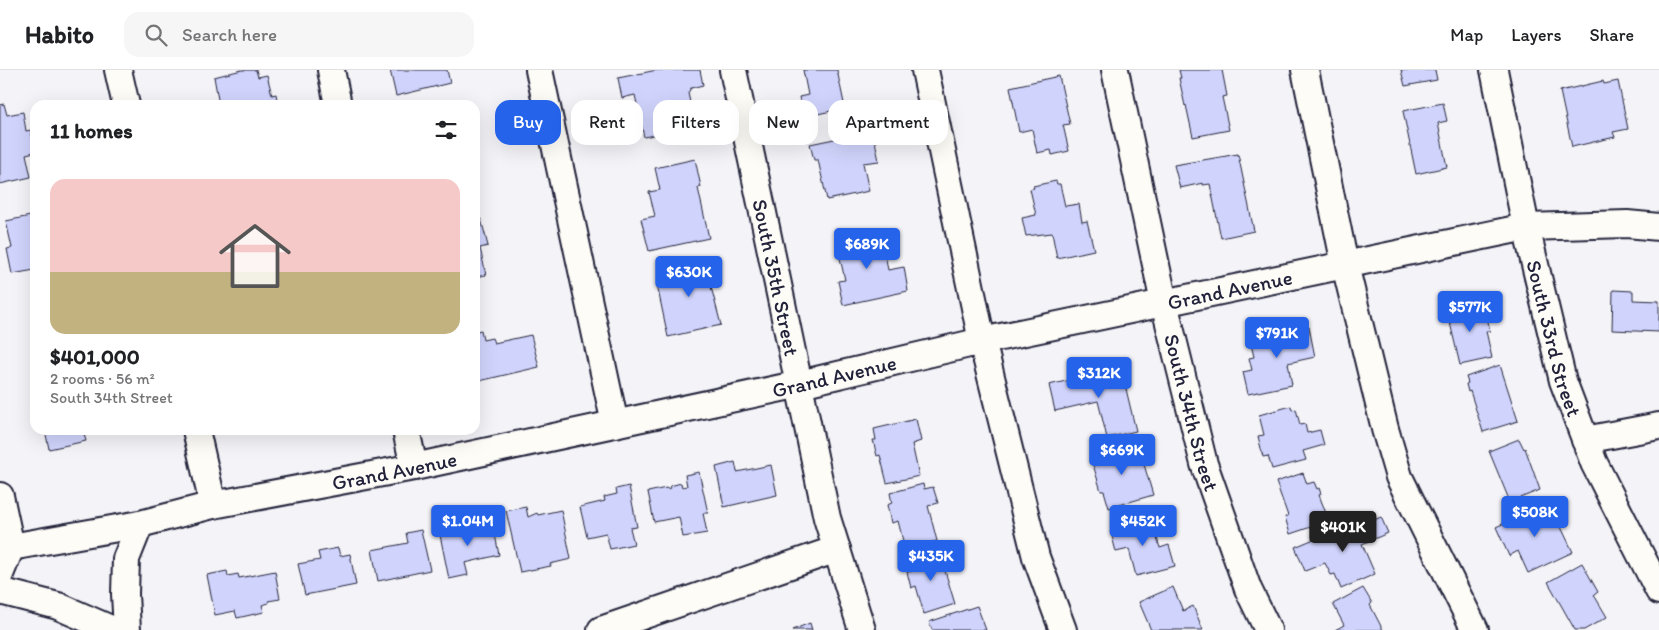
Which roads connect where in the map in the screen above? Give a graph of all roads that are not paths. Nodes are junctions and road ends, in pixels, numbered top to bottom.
1 (118, 70) edge
2 (330, 70) edge
3 (539, 70) edge
4 (733, 70) edge
5 (925, 70) edge
6 (1115, 70) edge
7 (1305, 70) edge
8 (1494, 70) edge
9 (125, 100) edge
10 (337, 100) edge
11 (1526, 227) junction
12 (1659, 227) edge
13 (1345, 265) junction
14 (1164, 303) junction
15 (982, 341) junction
16 (800, 384) junction
17 (615, 424) junction
18 (1659, 426) edge
19 (197, 435) edge
20 (407, 435) edge
21 (1585, 440) junction
22 (414, 467) junction
23 (0, 496) edge
24 (213, 506) junction
25 (140, 524) junction
26 (11, 547) junction
27 (837, 549) junction
28 (0, 574) edge
29 (0, 591) edge
30 (1659, 591) edge
31 (113, 630) edge
32 (127, 630) edge
33 (601, 630) edge
34 (862, 630) edge
35 (1063, 630) edge
36 (1268, 630) edge
37 (1474, 630) edge

1 - 9 street
2 - 10 street
3 - 17 street
4 - 16 street, South 35th Street
5 - 15 street
6 - 14 street, South 34th Street
7 - 13 street
8 - 11 street, South 33rd Street
11 - 12 street, Grand Avenue
11 - 13 street, Grand Avenue
11 - 21 street, South 33rd Street
13 - 14 street, Grand Avenue
13 - 37 street
14 - 15 street, Grand Avenue
14 - 36 street, South 34th Street
15 - 16 street, Grand Avenue
15 - 35 street
16 - 17 street, Grand Avenue
16 - 27 street, South 35th Street
17 - 22 street, Grand Avenue
18 - 21 street
19 - 24 street
20 - 22 street
21 - 30 street, South 33rd Street
22 - 24 street, Grand Avenue
23 - 26 street
24 - 25 street, Grand Avenue
25 - 26 street, Grand Avenue
25 - 32 street
26 - 28 street
27 - 33 street
27 - 34 street, South 35th Street
29 - 31 street

